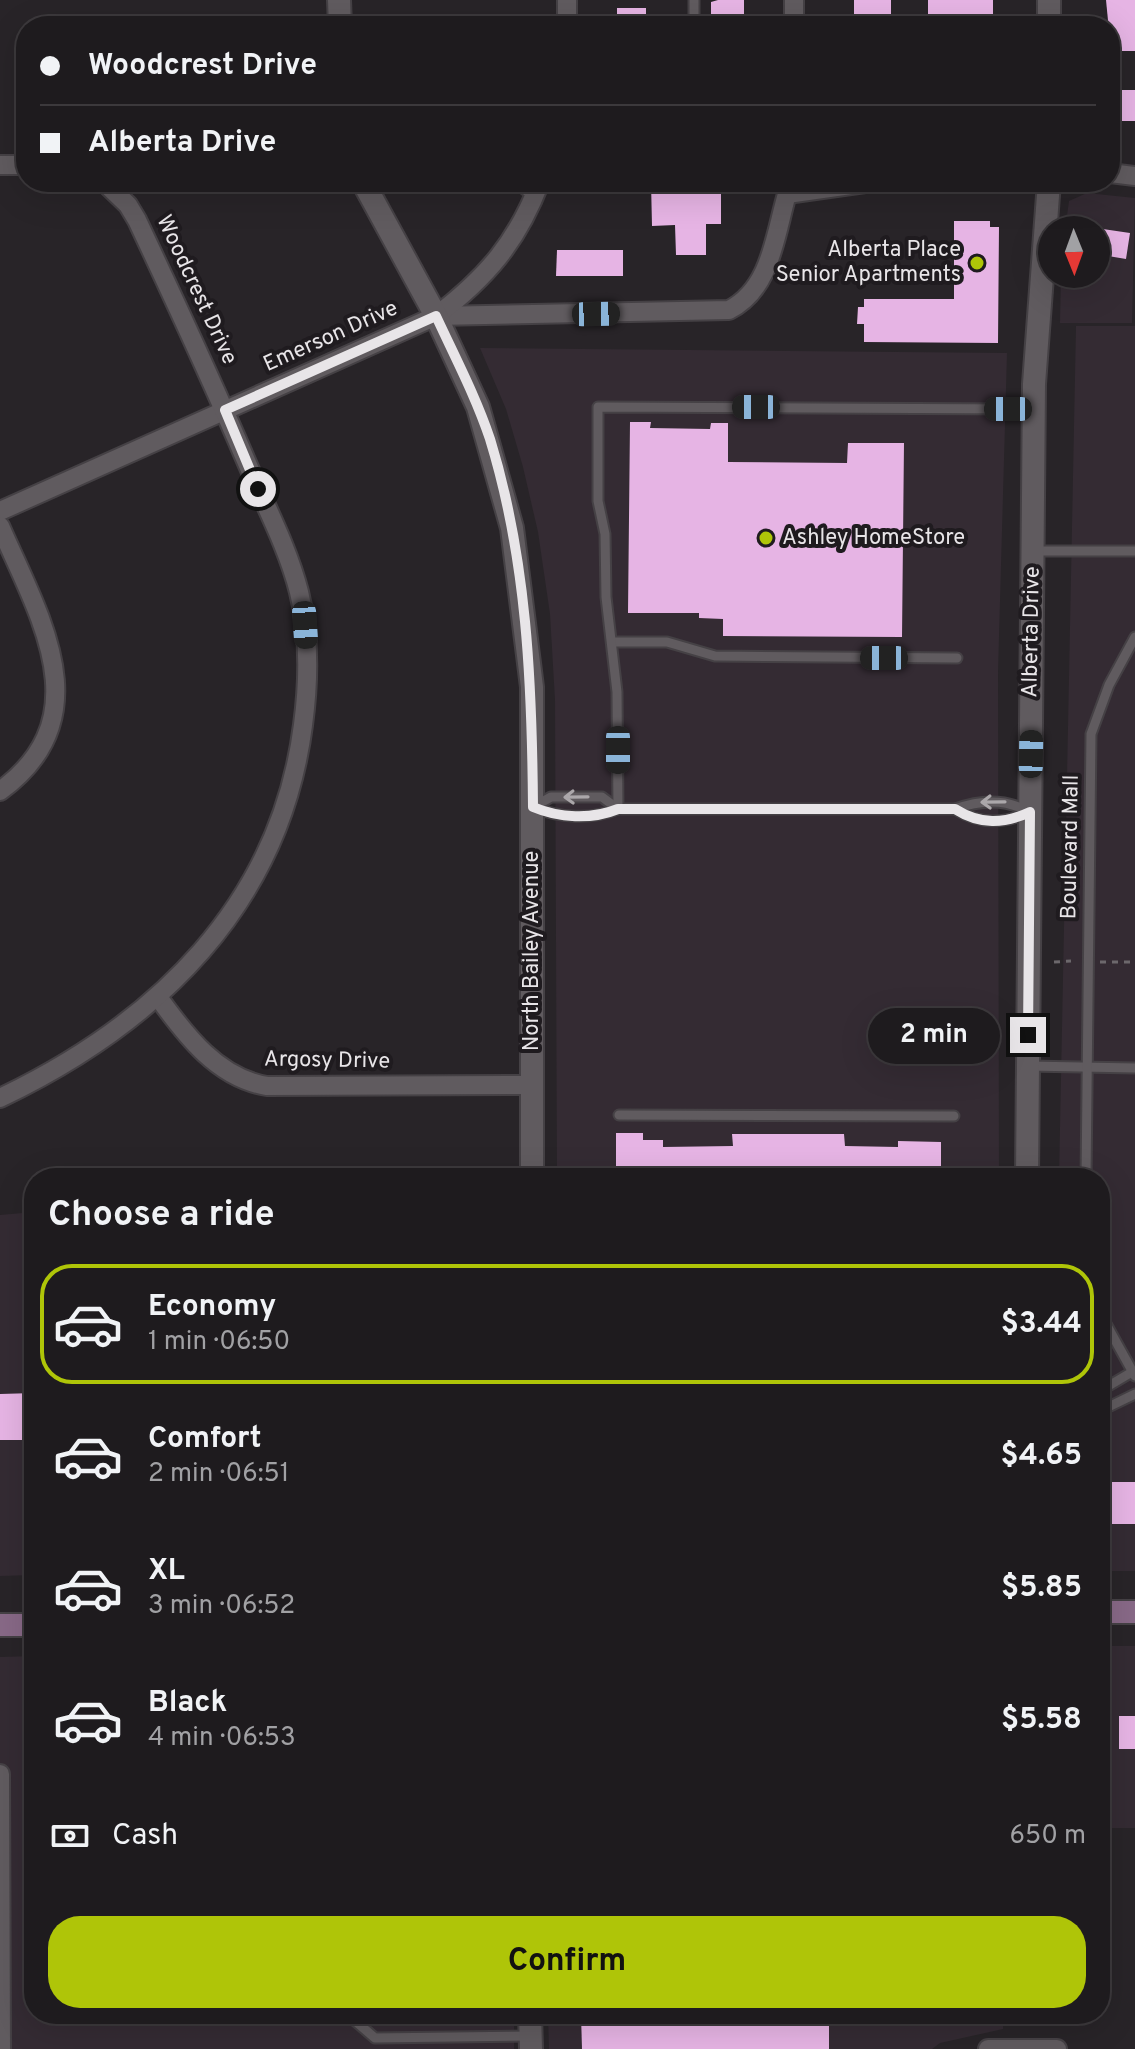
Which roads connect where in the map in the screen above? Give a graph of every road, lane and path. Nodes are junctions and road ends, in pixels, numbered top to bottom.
1 (114, 192) edge
2 (368, 192) edge
3 (535, 192) edge
4 (787, 192) edge
5 (1048, 192) edge
6 (436, 316) junction
7 (1034, 409) junction
8 (225, 410) junction
9 (0, 511) edge
10 (0, 526) edge
11 (1033, 551) junction
12 (1135, 551) edge
13 (1135, 637) edge
14 (612, 642) junction
15 (957, 658) dead end
16 (0, 791) edge
17 (533, 807) junction
18 (618, 809) junction
19 (955, 809) junction
20 (1030, 812) junction
21 (1071, 961) dead end
22 (1054, 962) dead end
23 (1100, 962) dead end
24 (1135, 962) edge
25 (158, 997) junction
26 (1028, 1066) junction
27 (1086, 1068) junction
28 (1135, 1068) edge
29 (532, 1085) junction
30 (0, 1098) edge
31 (619, 1115) dead end
32 (954, 1116) dead end
33 (532, 1168) edge
34 (1027, 1168) edge
35 (1086, 1168) edge
36 (1110, 1331) edge
37 (1134, 1374) edge
38 (1110, 1386) edge
39 (1135, 1394) edge
40 (1110, 1406) edge
41 (1110, 1612) edge
42 (1135, 1612) edge
43 (0, 1625) edge
44 (24, 1625) edge
45 (0, 1774) edge
46 (1, 2015) edge
47 (359, 2024) edge
48 (531, 2033) edge
49 (1, 2049) edge
50 (988, 2049) edge
51 (1057, 2049) edge

1 - 8 street, Woodcrest Drive
2 - 6 street, North Bailey Avenue
3 - 6 street, Emerson Drive
4 - 6 street
5 - 7 street, Alberta Drive
6 - 8 street, Emerson Drive
6 - 17 street, North Bailey Avenue
7 - 11 street, Alberta Drive
7 - 14 lane
8 - 9 street, Emerson Drive
8 - 25 street, Woodcrest Drive
10 - 16 street
11 - 12 lane
11 - 20 street, Alberta Drive
13 - 27 lane, Boulevard Mall
14 - 15 lane
14 - 18 lane
17 - 18 lane
18 -> 17 lane
17 - 29 street, North Bailey Avenue
18 - 19 lane
20 -> 19 lane
19 - 20 lane
20 - 26 street, Alberta Drive
21 - 22 path
23 - 24 path
25 - 29 street, Argosy Drive
25 - 30 street, Woodcrest Drive
26 - 27 lane
26 - 34 street, Alberta Drive
27 - 28 lane
27 - 35 lane, Boulevard Mall
29 - 33 street, North Bailey Avenue
31 - 32 lane
36 - 37 lane
37 - 38 lane
39 - 40 lane
41 - 42 main road
43 - 44 main road
45 - 46 street
46 - 49 street
47 - 48 lane
50 - 51 street

